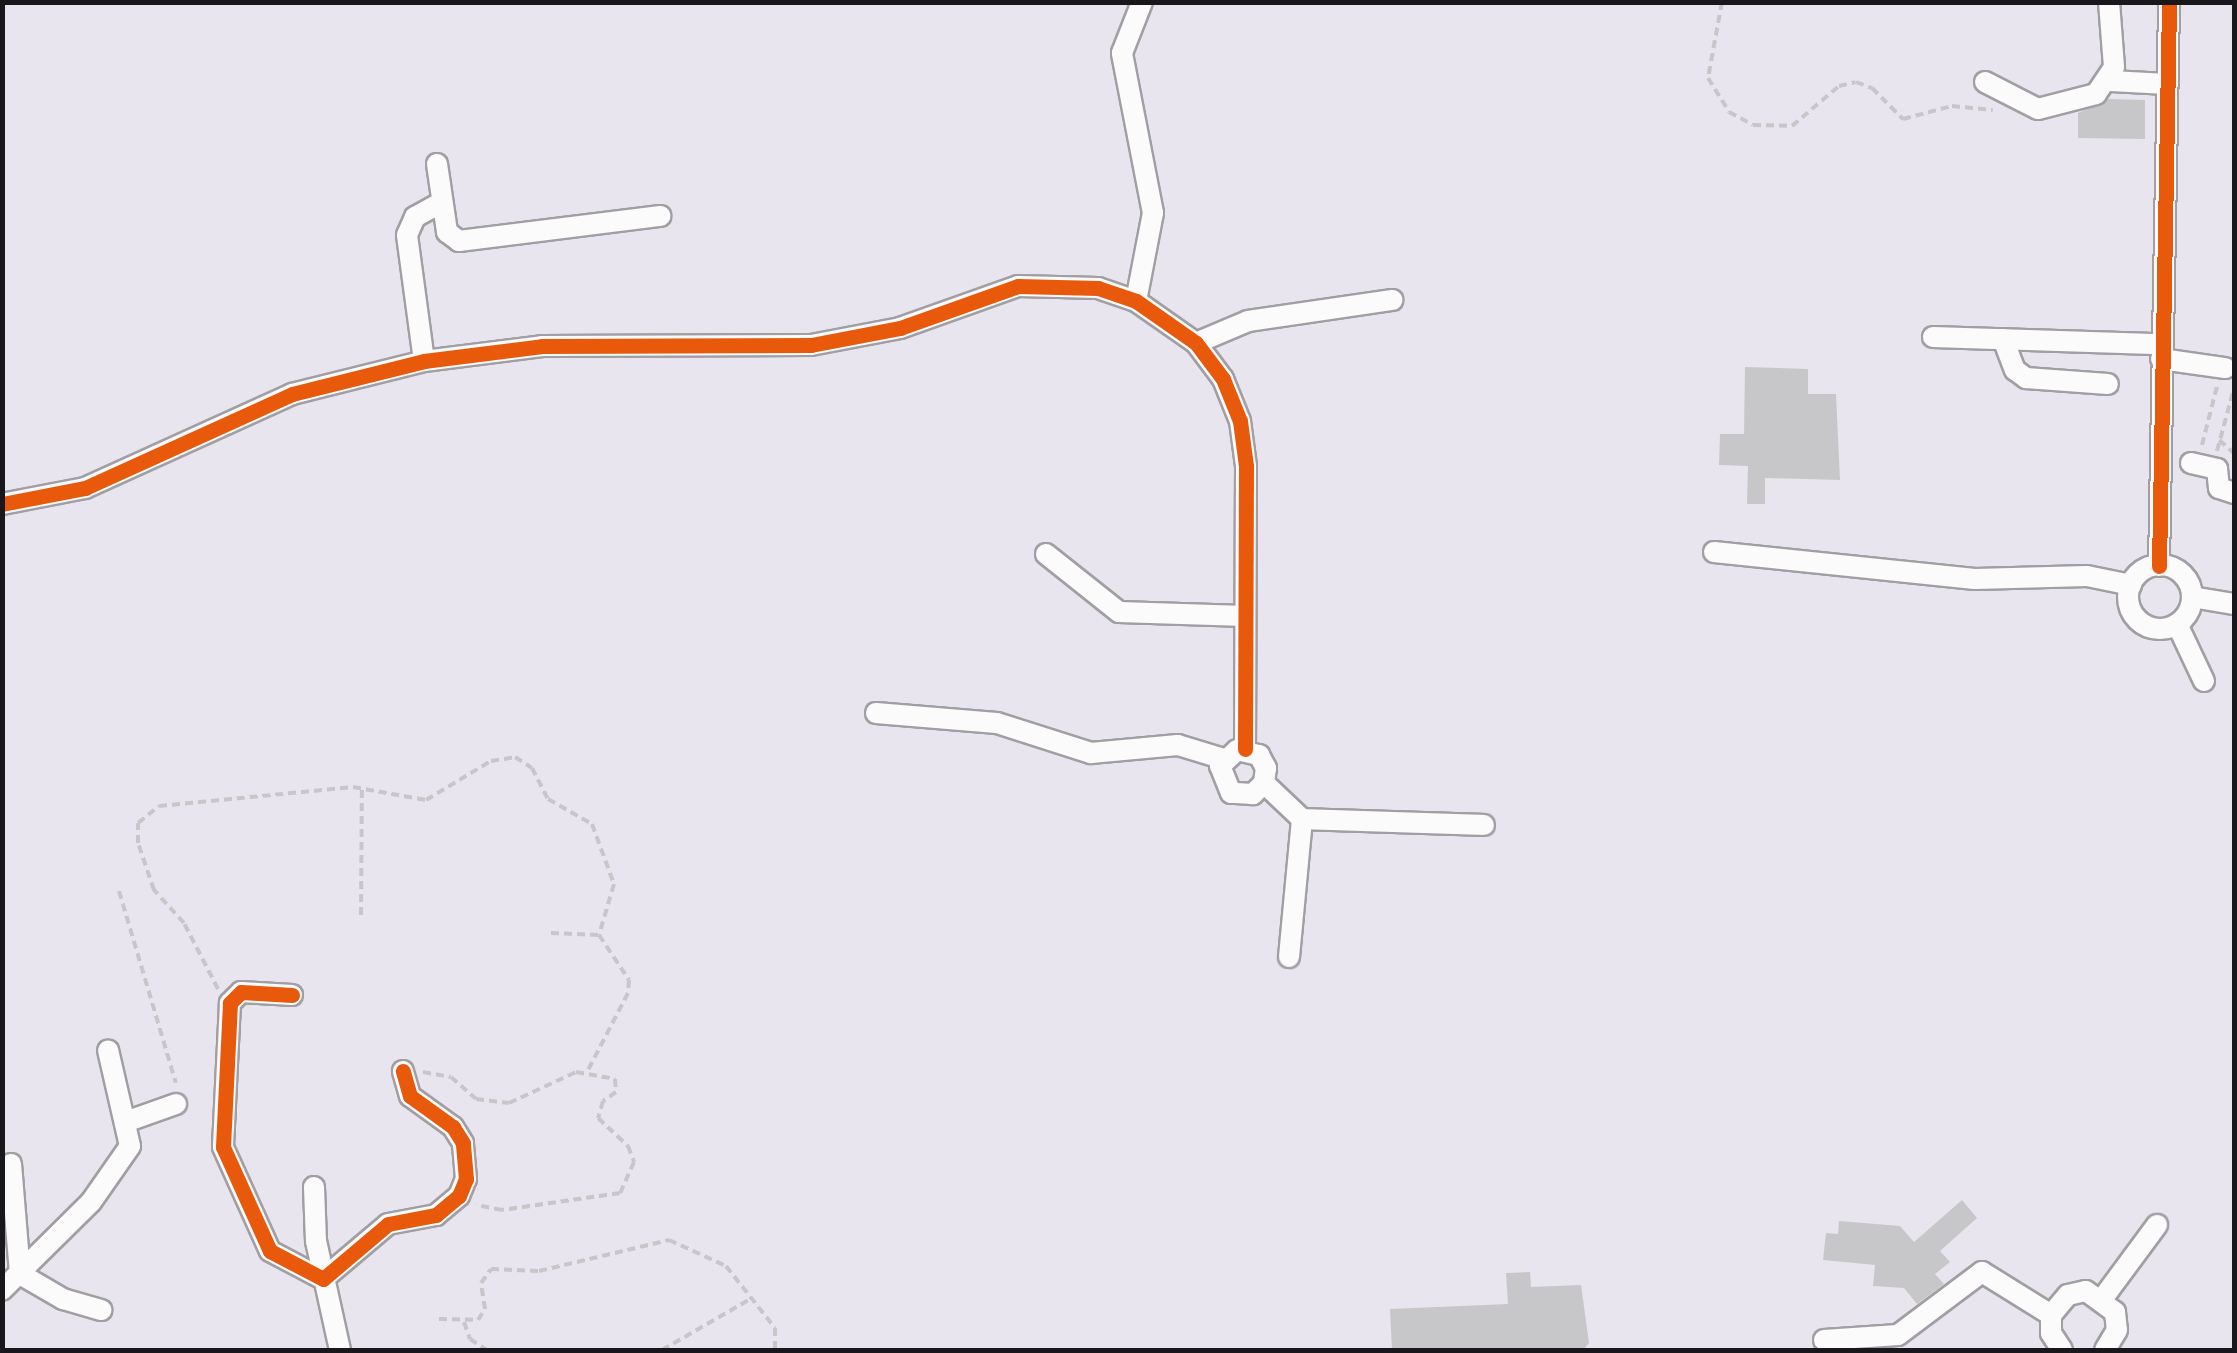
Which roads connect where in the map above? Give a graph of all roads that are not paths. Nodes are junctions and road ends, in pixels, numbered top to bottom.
1 (1142, 2) edge
2 (2109, 2) edge
3 (2168, 2) edge
4 (2111, 80) junction
5 (1985, 82) dead end
6 (2167, 84) junction
7 (438, 164) dead end
8 (442, 202) junction
9 (660, 216) dead end
10 (1392, 300) dead end
11 (1136, 301) junction
12 (1933, 337) dead end
13 (2003, 339) junction
14 (1196, 342) junction
15 (2161, 351) junction
16 (424, 361) junction
17 (2225, 368) road end
18 (2108, 384) dead end
19 (2202, 465) road end
20 (2234, 493) edge
21 (2, 504) edge
22 (1714, 552) dead end
23 (1046, 554) dead end
24 (2158, 566) junction
25 (2131, 585) junction
26 (2192, 598) junction
27 (2234, 604) edge
28 (1246, 616) junction
29 (2176, 624) junction
30 (2204, 681) dead end
31 (876, 714) dead end
32 (1245, 749) junction
33 (1224, 759) junction
34 (1264, 784) junction
35 (1302, 818) junction
36 (1484, 825) dead end
37 (1289, 957) dead end
38 (292, 995) dead end
39 (108, 1050) dead end
40 (403, 1071) road end
41 (176, 1104) road end
42 (128, 1120) junction
43 (10, 1164) dead end
44 (314, 1187) dead end
45 (2158, 1225) dead end
46 (20, 1274) junction
47 (323, 1280) junction
48 (2, 1290) edge
49 (2103, 1298) junction
50 (101, 1310) dead end
51 (2051, 1315) junction
52 (1824, 1340) dead end
53 (340, 1350) edge
54 (2062, 1350) edge
55 (2105, 1350) edge

1 - 11 street
2 - 4 street
3 - 6 street
4 - 5 street
4 - 6 street
6 - 15 street
7 - 8 street
8 - 9 street
8 - 16 street
10 - 14 street
11 - 14 street
11 - 16 street
12 - 13 street
13 - 15 street
13 - 18 street
14 - 28 street
15 - 17 street
15 - 24 street
16 - 21 street
19 - 20 street
22 - 25 street
23 - 28 street
24 - 25 street
24 - 26 street
25 - 29 street
26 - 27 street
26 - 29 street
28 - 32 street
29 - 30 street
31 - 33 street
32 - 33 street
32 - 34 street
33 - 34 street
34 - 35 street
35 - 36 street
35 - 37 street
38 - 47 street
39 - 42 street
40 - 47 street
41 - 42 street
42 - 46 street
43 - 46 street
44 - 47 street
45 - 49 street
46 - 48 street
46 - 50 street
47 - 53 street
49 - 51 street
49 - 55 street
51 - 52 street
51 - 54 street

